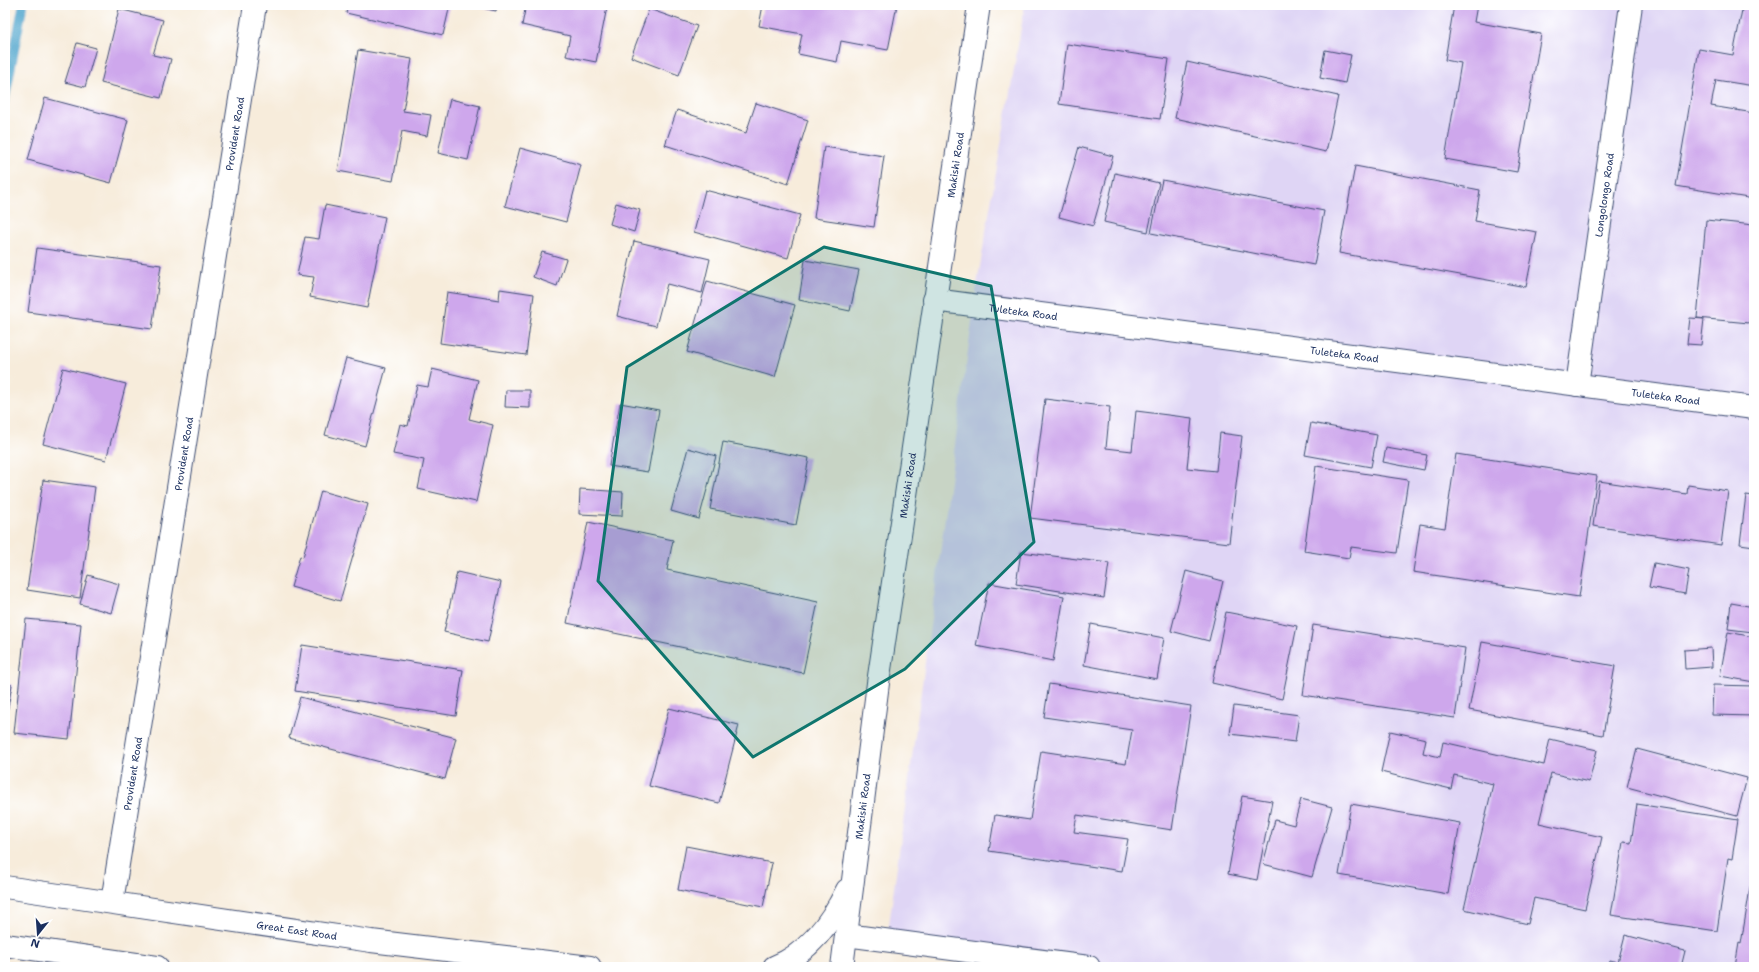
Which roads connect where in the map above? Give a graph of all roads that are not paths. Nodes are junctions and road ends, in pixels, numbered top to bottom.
1 (255, 5) edge
2 (979, 5) edge
3 (1631, 5) edge
4 (934, 300) junction
5 (1577, 385) junction
6 (1754, 408) edge
7 (854, 874) junction
8 (5, 887) edge
9 (112, 902) junction
10 (846, 935) junction
11 (5, 945) edge
12 (157, 967) edge
13 (590, 967) edge
14 (774, 967) edge
15 (842, 967) edge
16 (1089, 967) edge

1 - 9 street, Provident Road
2 - 4 street, Makishi Road
3 - 5 street, Longolongo Road
4 - 5 street, Tuleteka Road
4 - 7 street, Makishi Road
5 - 6 street, Tuleteka Road
7 - 10 street, Makishi Road
7 - 14 street
8 - 9 street, Great East Road
9 - 13 street, Great East Road
10 - 15 street, Makishi Road
10 - 16 street
11 - 12 street

